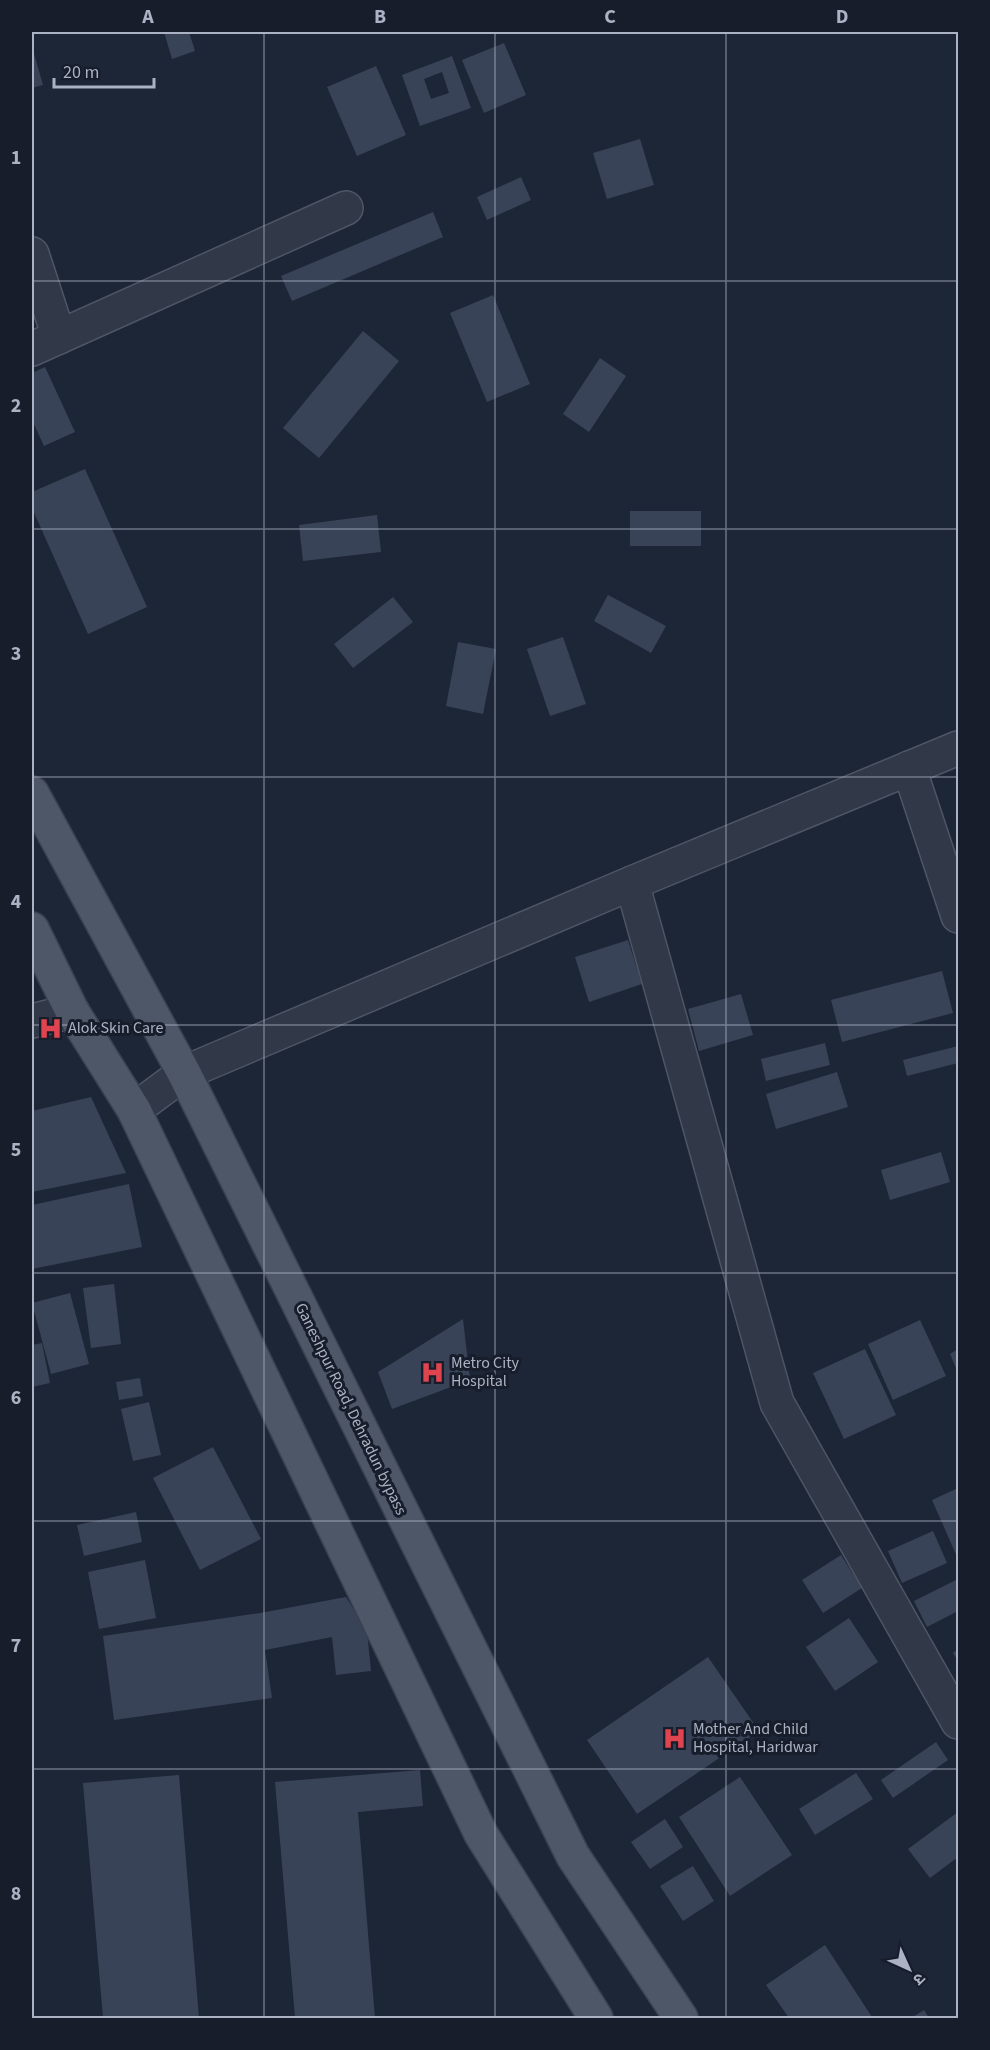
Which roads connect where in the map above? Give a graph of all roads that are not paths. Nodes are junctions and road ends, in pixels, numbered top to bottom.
1 (346, 208) dead end
2 (32, 254) edge
3 (45, 343) edge
4 (958, 748) edge
5 (909, 768) junction
6 (32, 793) edge
7 (632, 883) junction
8 (958, 916) edge
9 (32, 929) edge
10 (72, 1011) junction
11 (32, 1021) edge
12 (184, 1073) junction
13 (134, 1110) junction
14 (958, 1722) edge
15 (596, 2019) edge
16 (681, 2019) edge

1 - 3 street
2 - 3 street
4 - 5 street
5 - 7 street
5 - 8 street
6 - 12 main road, Ganeshpur Road, Dehradun bypass
7 - 12 street
7 - 14 street
9 - 10 main road
10 - 11 street
10 - 13 main road
12 - 13 street
12 - 16 main road, Ganeshpur Road, Dehradun bypass
13 - 15 main road

